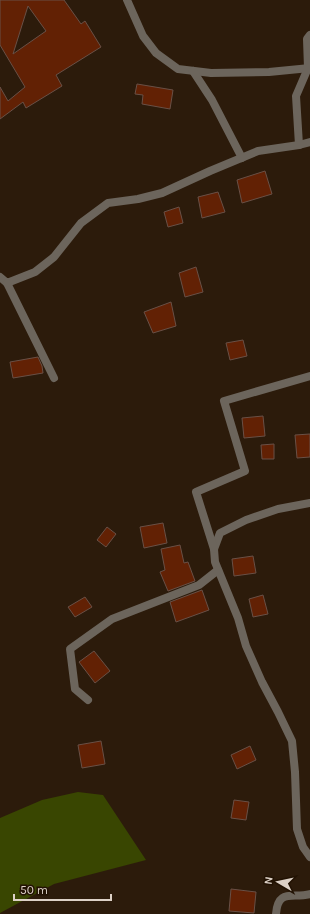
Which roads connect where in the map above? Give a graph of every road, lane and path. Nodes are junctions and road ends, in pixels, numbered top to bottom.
1 (127, 0) edge
2 (310, 35) edge
3 (309, 68) edge
4 (193, 71) junction
5 (310, 142) edge
6 (299, 145) junction
7 (242, 158) junction
8 (0, 277) edge
9 (7, 283) junction
10 (310, 376) edge
11 (54, 378) dead end
12 (310, 502) edge
13 (214, 549) junction
14 (218, 570) junction
15 (88, 700) dead end
16 (310, 857) edge
17 (310, 894) edge
18 (276, 914) edge

1 - 4 street
2 - 3 street
3 - 4 street
3 - 6 street
4 - 7 street
5 - 6 street
6 - 7 street
7 - 9 street
8 - 9 street
9 - 11 street
10 - 13 street
12 - 13 street
13 - 14 street
14 - 15 street
14 - 16 street
17 - 18 street

